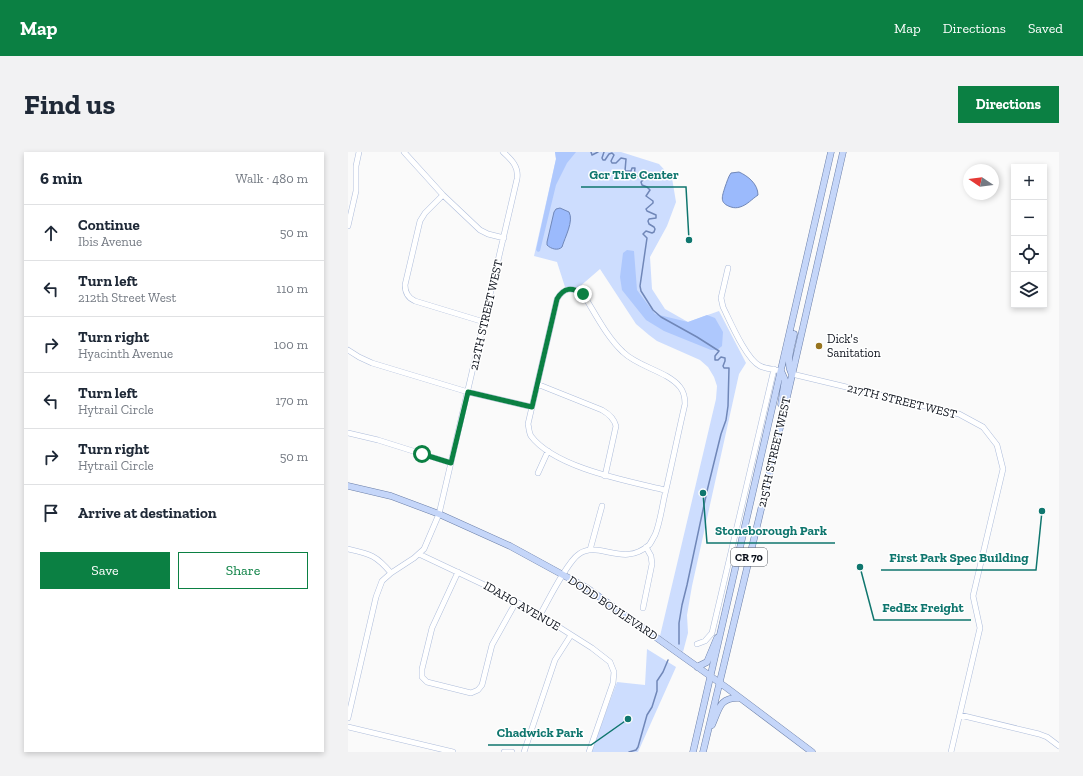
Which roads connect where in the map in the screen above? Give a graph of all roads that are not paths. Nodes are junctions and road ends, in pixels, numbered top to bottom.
1 (359, 152) edge
2 (404, 152) edge
3 (503, 152) edge
4 (831, 152) edge
5 (843, 152) edge
6 (443, 195) junction
7 (348, 226) edge
8 (504, 238) junction
9 (728, 268) dead end
10 (794, 314) junction
11 (484, 322) junction
12 (348, 350) edge
13 (774, 369) junction
14 (781, 371) junction
15 (792, 374) junction
16 (537, 384) junction
17 (468, 392) junction
18 (532, 407) junction
19 (779, 432) junction
20 (348, 433) edge
21 (548, 451) junction
22 (451, 463) junction
23 (538, 473) dead end
24 (605, 476) junction
25 (348, 486) edge
26 (665, 490) junction
27 (602, 506) dead end
28 (439, 514) junction
29 (646, 547) junction
30 (348, 549) edge
31 (590, 550) junction
32 (419, 554) junction
33 (458, 572) junction
34 (391, 573) junction
35 (564, 575) junction
36 (516, 602) junction
37 (643, 608) dead end
38 (727, 610) junction
39 (540, 615) junction
40 (571, 635) junction
41 (696, 644) dead end
42 (697, 667) junction
43 (711, 677) junction
44 (719, 683) junction
45 (739, 698) junction
46 (960, 715) junction
47 (348, 718) edge
48 (348, 726) edge
49 (704, 745) junction
50 (1059, 746) edge
51 (453, 752) edge
52 (504, 752) edge
53 (512, 752) edge
54 (524, 752) edge
55 (589, 752) edge
56 (693, 752) edge
57 (703, 752) edge
58 (812, 752) edge
59 (951, 752) edge

1 - 7 street
2 - 6 street
3 - 8 street, 212TH STREET WEST
4 - 10 main road, 215TH STREET WEST / CR 70
5 - 15 main road, 215TH STREET WEST / CR 70
6 - 8 street
6 - 11 street
8 - 11 street, 212TH STREET WEST
9 - 13 street
10 - 14 main road, 215TH STREET WEST / CR 70
10 - 15 main road
11 - 17 street, 212TH STREET WEST
12 - 17 street
13 - 14 street
13 - 41 street, 215TH STREET WEST
14 - 19 main road
14 - 38 main road, 215TH STREET WEST / CR 70
15 - 19 main road, 215TH STREET WEST / CR 70
15 - 46 street, 217TH STREET WEST
16 - 18 street
16 - 24 street
16 - 26 street
17 - 18 street
17 - 22 street, 212TH STREET WEST
18 - 21 street
19 - 44 main road, 215TH STREET WEST / CR 70
20 - 22 street
21 - 23 street
21 - 24 street
22 - 28 street, 212TH STREET WEST
24 - 26 street
25 - 28 main road, DODD BOULEVARD
26 - 29 street
27 - 31 street
28 - 32 street, 212TH STREET WEST
28 - 35 main road, DODD BOULEVARD
29 - 31 street
29 - 37 street
30 - 34 street
31 - 35 street
32 - 33 street, IDAHO AVENUE
32 - 34 street, 212TH STREET WEST
33 - 36 street, IDAHO AVENUE
33 - 36 street
34 - 47 street, 212TH STREET WEST
35 - 39 street
35 - 42 main road, DODD BOULEVARD
36 - 39 street, IDAHO AVENUE
38 - 42 main road
38 - 43 main road, 215TH STREET WEST / CR 70
39 - 40 street, IDAHO AVENUE
40 - 54 street
40 - 55 street, IDAHO AVENUE
42 - 43 main road, DODD BOULEVARD
43 - 44 main road, DODD BOULEVARD
43 - 56 main road, 215TH STREET WEST / CR 70
44 - 45 main road, DODD BOULEVARD
44 - 49 main road, 215TH STREET WEST / CR 70
45 - 49 main road
45 - 58 main road, DODD BOULEVARD
46 - 50 street
46 - 59 street, 217TH STREET WEST
48 - 51 street
49 - 57 main road, 215TH STREET WEST / CR 70
52 - 53 street

